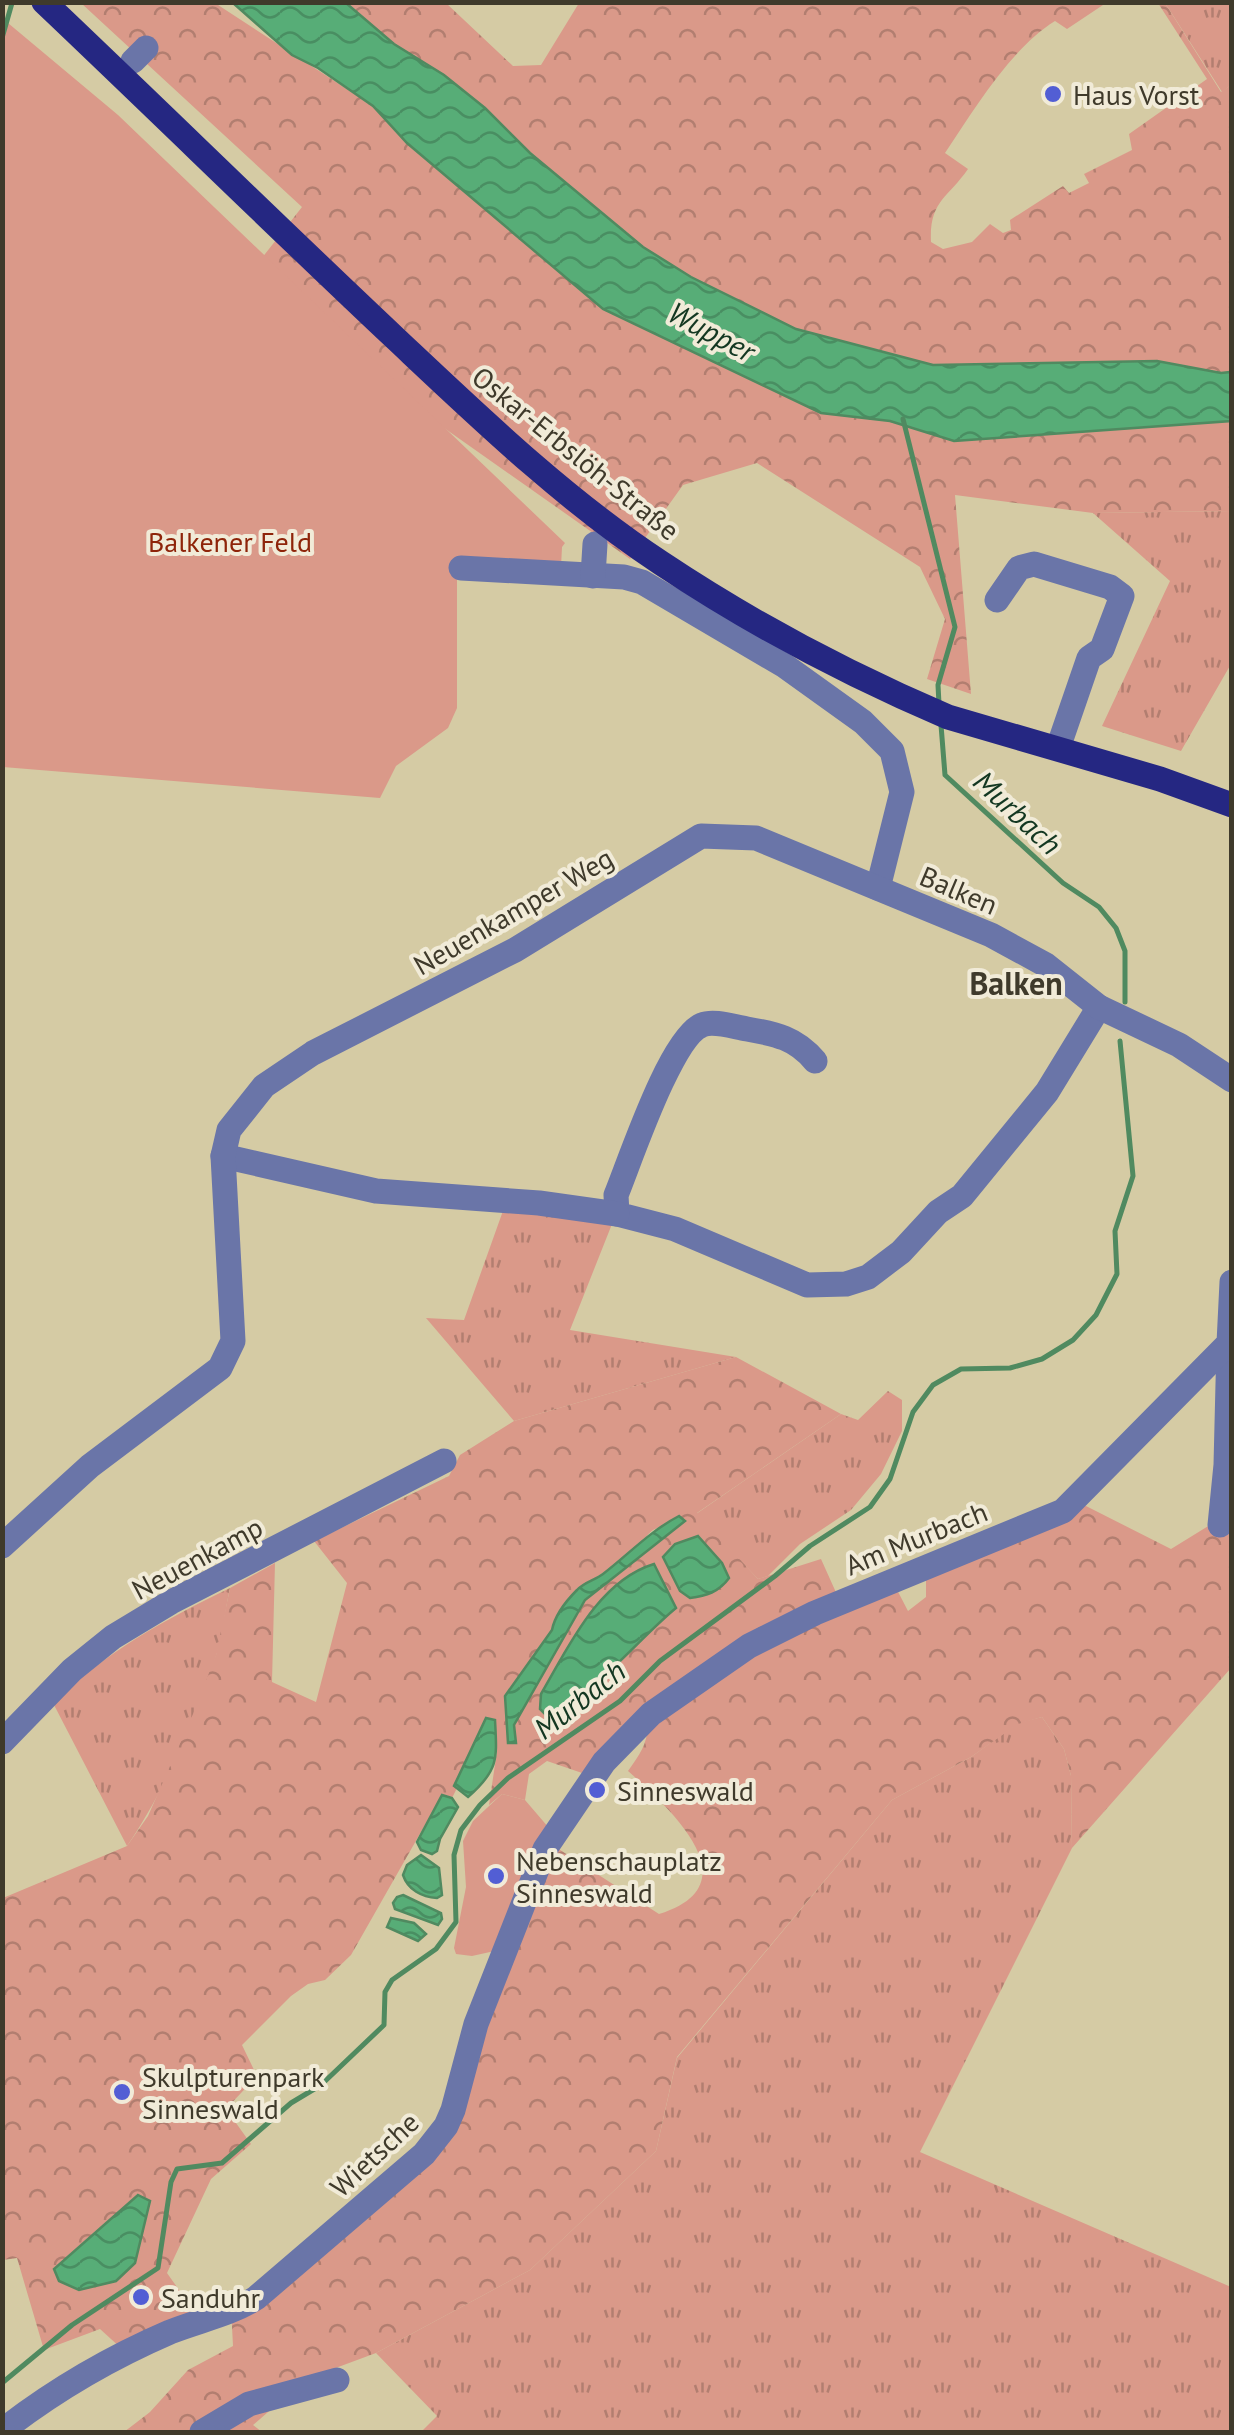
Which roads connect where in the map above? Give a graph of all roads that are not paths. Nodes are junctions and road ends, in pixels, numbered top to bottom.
1 (44, 2) edge
2 (595, 544) dead end
3 (461, 568) dead end
4 (593, 576) junction
5 (996, 600) dead end
6 (1058, 748) junction
7 (1232, 806) edge
8 (878, 888) junction
9 (1099, 1007) junction
10 (815, 1061) dead end
11 (1232, 1080) edge
12 (223, 1156) junction
13 (616, 1214) junction
14 (1232, 1282) edge
15 (1229, 1342) junction
16 (444, 1461) dead end
17 (1220, 1525) dead end
18 (2, 1546) edge
19 (2, 1742) edge
20 (604, 1762) joint
21 (337, 2380) dead end
22 (2, 2431) edge
23 (202, 2432) edge

1 - 6 main road, Oskar-Erbslöh-Straße
2 - 4 street
3 - 4 street, Balken
4 - 8 street, Balken
5 - 6 street
6 - 7 main road, Oskar-Erbslöh-Straße
8 - 9 street, Balken
8 - 12 street, Neuenkamper Weg
9 - 11 street, Balken
9 - 13 street
10 - 13 street
12 - 13 street
12 - 18 street, Neuenkamper Weg
14 - 15 street
15 - 17 street
15 - 20 street, Am Murbach
16 - 19 street, Neuenkamp
20 - 22 street, Wietsche
21 - 23 street

